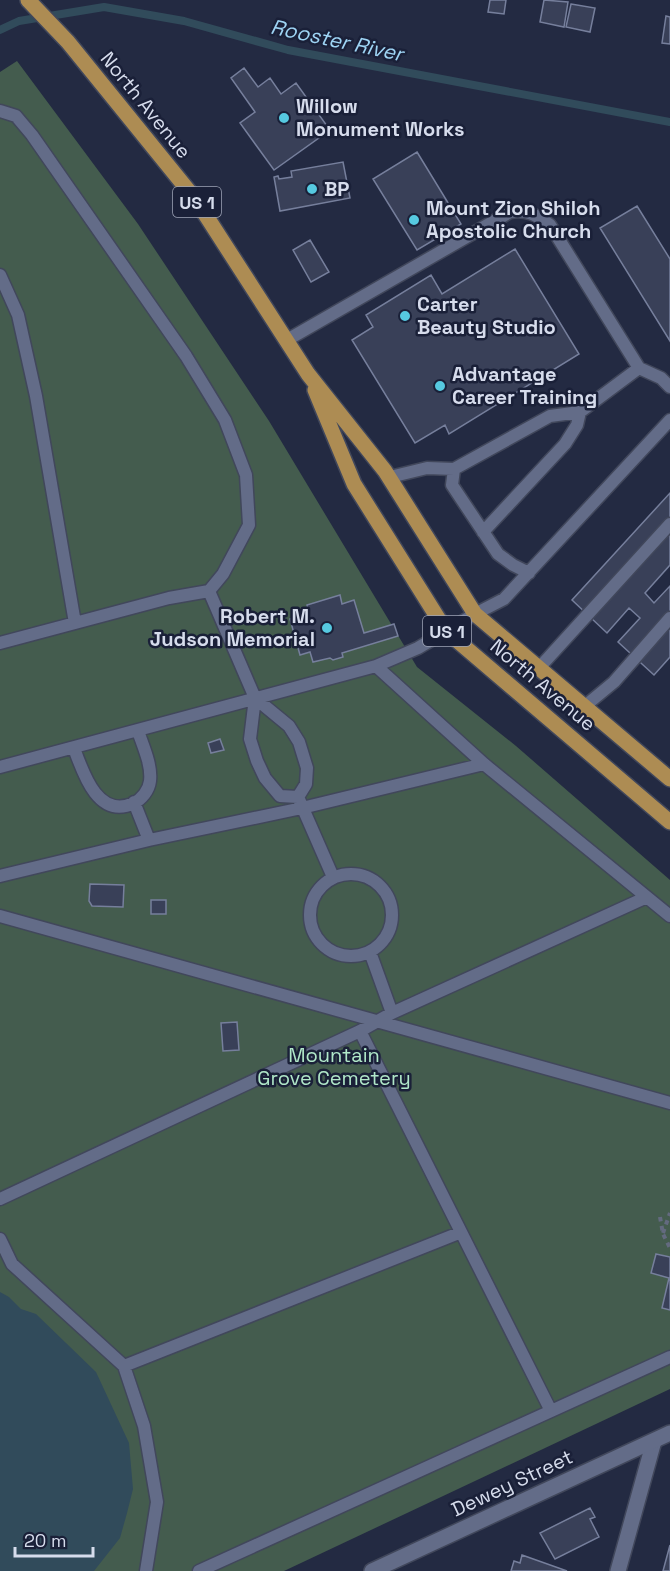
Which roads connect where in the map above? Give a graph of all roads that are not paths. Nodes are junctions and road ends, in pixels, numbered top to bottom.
1 (28, 0) edge
2 (0, 111) edge
3 (0, 275) edge
4 (287, 340) junction
5 (639, 368) junction
6 (308, 374) junction
7 (670, 387) edge
8 (580, 412) junction
9 (670, 420) edge
10 (454, 469) junction
11 (390, 477) junction
12 (670, 524) edge
13 (483, 532) junction
14 (529, 573) junction
15 (208, 591) junction
16 (475, 614) junction
17 (670, 618) edge
18 (75, 623) junction
19 (446, 631) junction
20 (0, 643) edge
21 (375, 666) junction
22 (539, 668) junction
23 (255, 698) junction
24 (585, 706) junction
25 (138, 731) junction
26 (74, 748) junction
27 (484, 764) junction
28 (0, 767) edge
29 (670, 779) edge
30 (134, 802) junction
31 (300, 802) junction
32 (670, 822) edge
33 (149, 840) junction
34 (0, 876) edge
35 (333, 877) junction
36 (647, 897) junction
37 (0, 916) edge
38 (670, 916) edge
39 (370, 952) junction
40 (392, 1013) junction
41 (375, 1022) junction
42 (360, 1031) junction
43 (670, 1103) edge
44 (0, 1199) edge
45 (459, 1233) junction
46 (0, 1239) edge
47 (670, 1357) edge
48 (124, 1366) junction
49 (551, 1411) junction
50 (670, 1433) edge
51 (654, 1441) junction
52 (146, 1571) edge
53 (199, 1571) edge
54 (372, 1571) edge
55 (618, 1571) edge

1 - 4 main road, North Avenue / US 1
2 - 15 lane
3 - 18 lane
4 - 5 lane
4 - 6 main road, North Avenue / US 1
5 - 7 lane
5 - 8 lane
6 - 11 main road, North Avenue / US 1
6 - 19 main road, North Avenue / US 1
8 - 10 lane
8 - 13 lane
9 - 14 lane
10 - 11 lane
10 - 13 lane
11 - 16 main road, North Avenue / US 1
12 - 22 lane
13 - 14 lane
14 - 16 lane
15 - 18 lane
15 - 23 lane
16 - 19 lane
16 - 22 main road, North Avenue / US 1
17 - 24 lane
18 - 20 lane
19 - 21 lane
19 - 32 main road, North Avenue / US 1
21 - 23 lane
21 - 27 lane
22 - 24 main road, North Avenue / US 1
23 - 25 lane
23 - 31 lane
23 - 31 lane
24 - 29 main road, North Avenue / US 1
25 - 26 lane
25 - 30 lane
26 - 28 lane
26 - 30 lane
27 - 31 lane
27 - 36 lane
30 - 33 lane
31 - 33 lane
31 - 35 lane
33 - 34 lane
35 - 39 lane
35 - 39 lane
36 - 38 lane
36 - 40 lane
37 - 41 lane
39 - 40 lane
40 - 41 lane
41 - 42 lane
41 - 43 lane
42 - 44 lane
42 - 45 lane
45 - 48 lane
45 - 49 lane
46 - 48 lane
47 - 49 lane
48 - 52 lane
49 - 53 lane
50 - 51 main road, Dewey Street
51 - 54 main road, Dewey Street
51 - 55 main road

